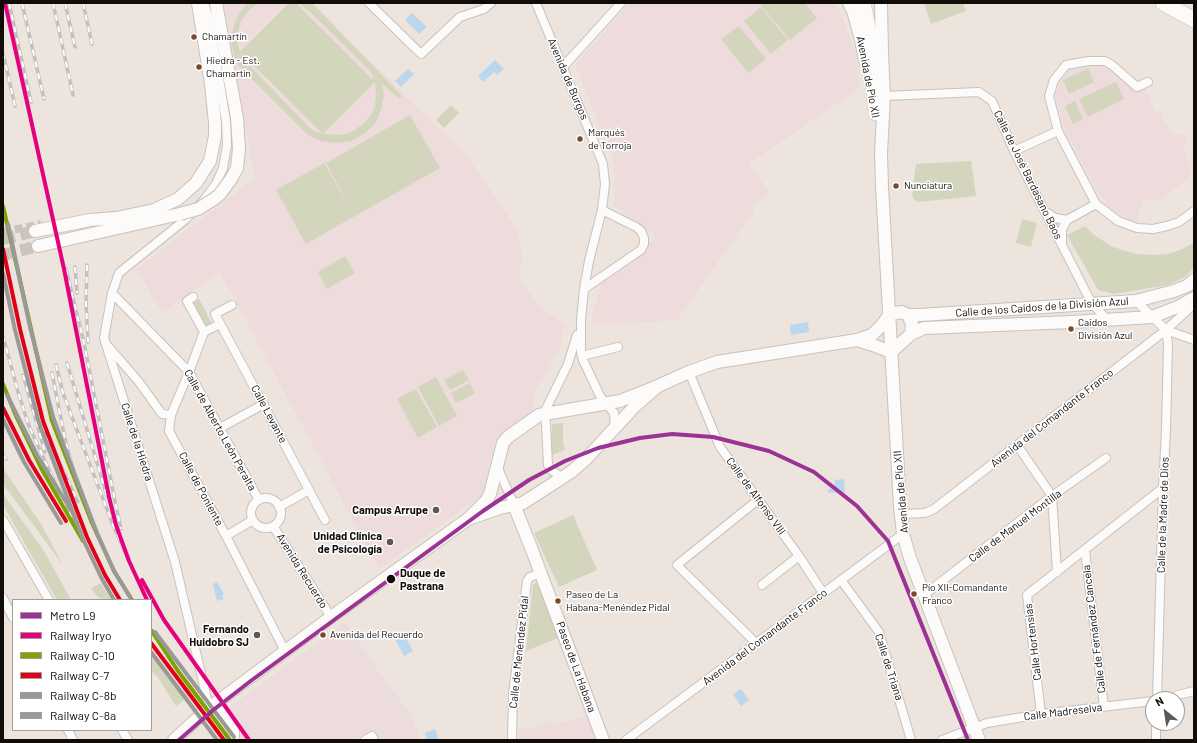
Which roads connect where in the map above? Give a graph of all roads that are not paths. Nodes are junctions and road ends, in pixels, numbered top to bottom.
1 (198, 3) edge
2 (204, 3) edge
3 (216, 3) edge
4 (369, 3) edge
5 (490, 3) edge
6 (536, 3) edge
7 (621, 3) edge
8 (849, 3) edge
9 (863, 3) edge
10 (874, 3) edge
11 (881, 3) edge
12 (1163, 3) edge
13 (1177, 3) edge
14 (1194, 14) edge
15 (1194, 20) edge
16 (882, 53) junction
17 (563, 67) junction
18 (1148, 82) dead end
19 (884, 96) junction
20 (876, 113) junction
21 (1058, 131) junction
22 (1014, 151) junction
23 (881, 153) junction
24 (1096, 204) junction
25 (602, 210) junction
26 (1194, 211) edge
27 (1045, 212) junction
28 (90, 220) junction
29 (1067, 220) junction
30 (116, 223) junction
31 (35, 231) tunnel mouth
32 (68, 239) junction
33 (1062, 245) junction
34 (38, 246) tunnel mouth
35 (1194, 280) edge
36 (584, 289) junction
37 (112, 294) junction
38 (193, 297) dead end
39 (1194, 298) edge
40 (1136, 301) junction
41 (1092, 304) junction
42 (1194, 304) edge
43 (232, 306) dead end
44 (890, 314) junction
45 (908, 315) junction
46 (1152, 316) junction
47 (1106, 319) junction
48 (581, 320) junction
49 (220, 324) junction
50 (1166, 330) junction
51 (204, 332) junction
52 (911, 334) junction
53 (873, 340) junction
54 (1194, 340) edge
55 (106, 344) junction
56 (618, 348) dead end
57 (892, 352) junction
58 (582, 356) junction
59 (189, 372) junction
60 (689, 372) junction
61 (658, 386) junction
62 (264, 404) junction
63 (607, 404) junction
64 (544, 413) junction
65 (171, 415) junction
66 (616, 427) junction
67 (220, 428) junction
68 (1017, 445) junction
69 (1106, 458) dead end
70 (497, 466) junction
71 (563, 478) junction
72 (1163, 488) junction
73 (309, 490) junction
74 (1052, 496) junction
75 (759, 499) junction
76 (259, 500) junction
77 (514, 505) junction
78 (279, 508) junction
79 (901, 514) junction
80 (468, 519) junction
81 (3, 520) edge
82 (253, 520) junction
83 (325, 520) dead end
84 (273, 526) junction
85 (903, 534) junction
86 (226, 536) junction
87 (1085, 550) junction
88 (799, 556) junction
89 (1057, 572) junction
90 (540, 573) junction
91 (841, 580) junction
92 (762, 584) dead end
93 (823, 593) junction
94 (924, 595) junction
95 (3, 598) edge
96 (48, 599) edge
97 (12, 616) edge
98 (331, 617) junction
99 (756, 643) junction
100 (285, 651) junction
101 (1157, 691) edge
102 (1145, 702) edge
103 (213, 705) junction
104 (1104, 707) junction
105 (1041, 714) junction
106 (974, 727) junction
107 (123, 731) edge
108 (128, 740) edge
109 (174, 740) edge
110 (233, 740) edge
111 (365, 740) edge
112 (374, 740) edge
113 (512, 740) edge
114 (603, 740) edge
115 (626, 740) edge
116 (911, 740) edge
117 (942, 740) edge
118 (978, 740) edge

1 - 30 main road
2 - 37 street, Calle de la Hiedra
3 - 30 main road, bridge
4 - 5 street
6 - 17 street, Avenida de Burgos
7 - 17 street
8 - 20 main road, Avenida de Pío XII
9 - 20 highway
10 - 16 main road, Avenida de Pío XII
11 - 16 main road, Avenida de Pío XII
12 - 15 highway
13 - 14 highway
16 - 19 main road, Avenida de Pío XII
17 - 25 street, Avenida de Burgos
18 - 21 street
19 - 22 street, Calle de José Bardasano Baos
19 - 23 main road, Avenida de Pío XII
20 - 23 main road, Avenida de Pío XII
21 - 22 street
21 - 24 street
22 - 27 street, Calle de José Bardasano Baos
23 - 44 main road, Avenida de Pío XII
24 - 26 street
24 - 29 street
25 - 36 street, Avenida de Burgos
25 - 36 street
27 - 29 street
27 - 33 street, Calle de José Bardasano Baos
28 - 30 main road
28 - 31 main road
28 - 32 main road
29 - 33 street
30 - 32 main road
32 - 34 main road
33 - 41 street, Calle de José Bardasano Baos
35 - 40 main road, Calle de los Caídos de la División Azul
36 - 48 street, Avenida de Burgos
37 - 55 street, Calle de la Hiedra
37 - 59 street, Calle de Alberto León Peralta
38 - 51 street
39 - 46 main road, Calle de los Caídos de la División Azul
40 - 41 main road, Calle de los Caídos de la División Azul
40 - 46 street
41 - 45 main road, Calle de los Caídos de la División Azul
41 - 47 street, Calle de José Bardasano Baos
42 - 50 street, Avenida del Comandante Franco
43 - 49 street
44 - 45 main road
44 - 53 main road
44 - 57 main road, Avenida de Pío XII
45 - 52 main road
46 - 47 main road, Calle de los Caídos de la División Azul
46 - 50 street
47 - 52 main road, Calle de los Caídos de la División Azul
48 - 58 street
48 - 64 street
49 - 51 street
49 - 62 street, Calle Levante
50 - 54 street
50 - 68 street, Avenida del Comandante Franco
50 - 72 street, Calle de la Madre de Dios
51 - 59 street
52 - 57 main road
53 - 57 main road
53 - 60 main road
55 - 65 street
55 - 103 street, Calle de la Hiedra
56 - 58 street
57 - 79 main road, Avenida de Pío XII
58 - 63 street
59 - 65 street
59 - 67 street, Calle de Alberto León Peralta
60 - 61 main road
60 - 75 street, Calle de Alfonso VIII
61 - 63 main road
61 - 66 main road
62 - 67 street
62 - 73 street, Calle Levante
63 - 64 main road
63 - 66 street
64 - 70 main road
64 - 71 street
65 - 86 street, Calle de Poniente
66 - 71 main road
67 - 76 street, Calle de Alberto León Peralta
68 - 74 street
68 - 79 street, Avenida del Comandante Franco
69 - 74 street, Calle de Manuel Montilla
70 - 77 street
70 - 80 main road
71 - 77 main road
72 - 87 street, Calle Hortensias
72 - 101 street, Calle de la Madre de Dios
73 - 78 street
73 - 83 street, Calle Levante
74 - 89 street
74 - 94 street, Calle de Manuel Montilla
75 - 88 street, Calle de Alfonso VIII
75 - 99 street
76 - 78 street
76 - 82 street
77 - 80 main road
77 - 90 main road, Paseo de La Habana
78 - 84 street
79 - 85 main road, Avenida de Pío XII
80 - 98 main road
81 - 96 street
82 - 84 street
82 - 86 street
84 - 98 street, Avenida Recuerdo
85 - 91 street, Avenida del Comandante Franco
85 - 94 main road, Avenida de Pío XII
86 - 100 street, Calle de Poniente
87 - 89 street, Calle Hortensias
87 - 104 street, Calle de Fernández Cancela
88 - 92 street
88 - 93 street, Calle de Alfonso VIII
89 - 105 street, Calle Hortensias
90 - 113 street, Calle de Menéndez Pidal
90 - 114 main road, Paseo de La Habana
91 - 93 street, Avenida del Comandante Franco
91 - 116 street, Calle de Triana
93 - 99 street, Avenida del Comandante Franco
94 - 106 main road, Avenida de Pío XII
95 - 97 street
98 - 100 main road
99 - 115 street, Avenida del Comandante Franco
100 - 103 main road
102 - 104 street, Calle Madreselva
103 - 109 main road
103 - 110 street
104 - 105 street, Calle Madreselva
105 - 106 street, Calle Madreselva
106 - 117 street, Calle Madreselva
106 - 118 main road, Avenida de Pío XII
107 - 108 street
111 - 112 street

